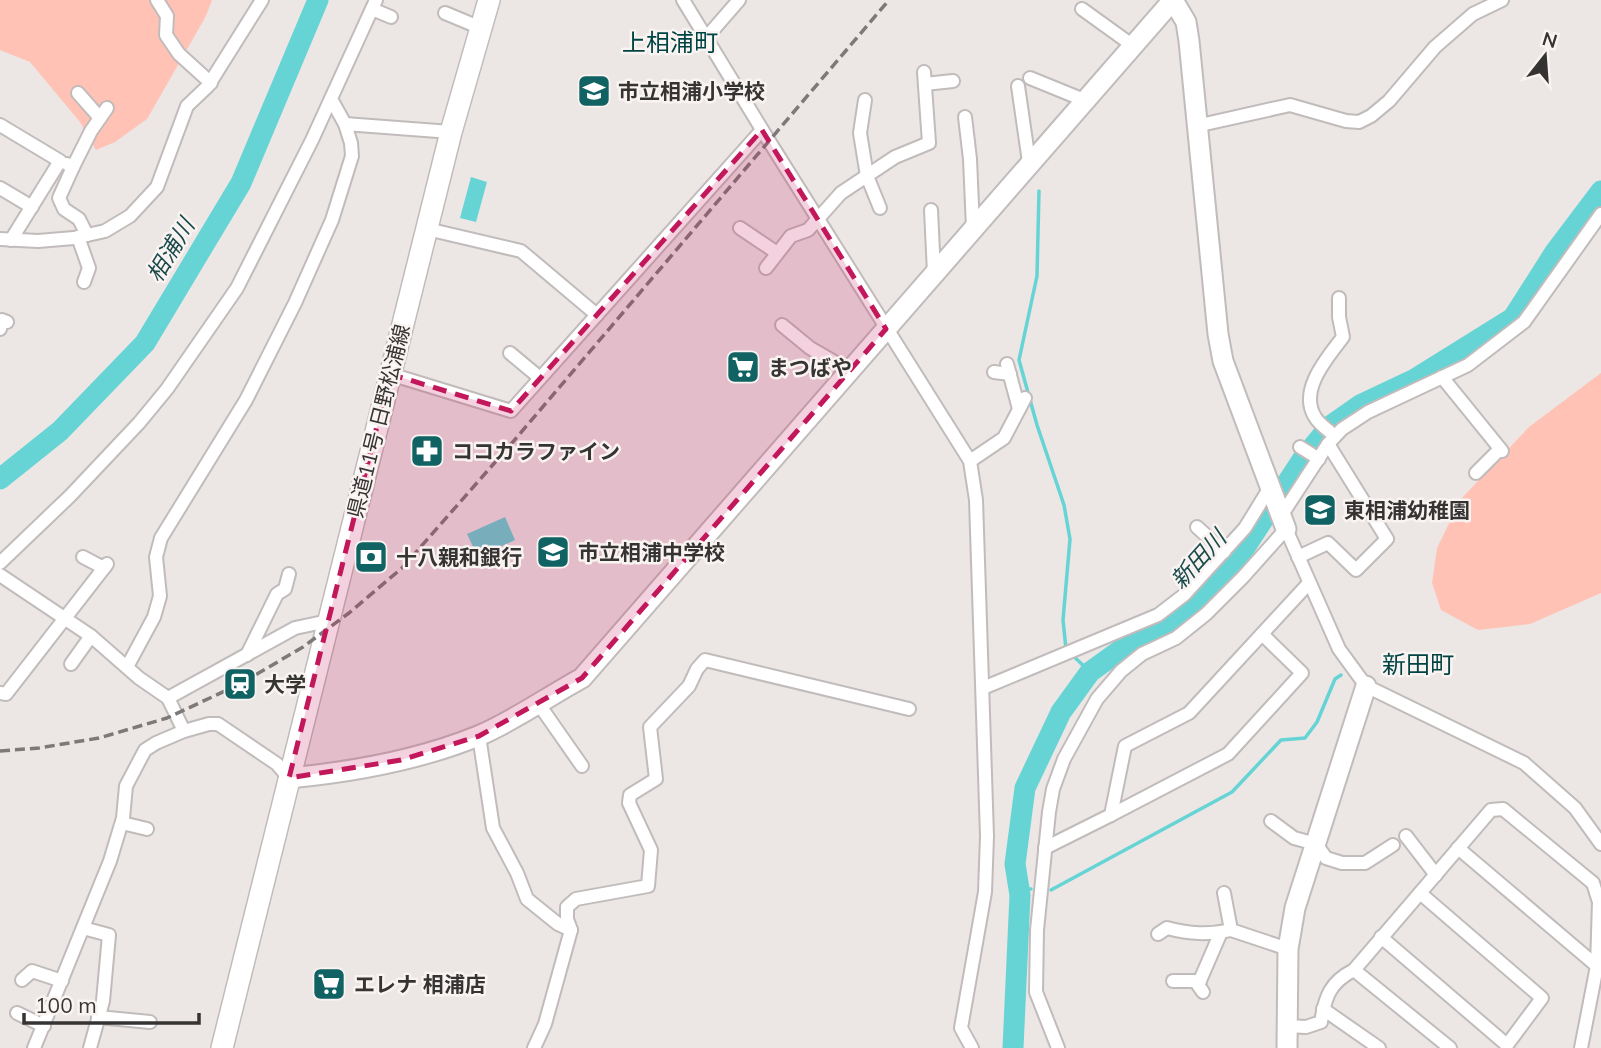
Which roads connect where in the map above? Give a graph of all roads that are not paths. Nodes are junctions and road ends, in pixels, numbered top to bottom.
1 (157, 0) edge
2 (262, 0) edge
3 (489, 0) edge
4 (683, 0) edge
5 (739, 0) edge
6 (1173, 0) edge
7 (1502, 0) edge
8 (374, 4) edge
9 (1082, 9) dead end
10 (445, 13) dead end
11 (391, 17) dead end
12 (481, 28) junction
13 (706, 38) junction
14 (1132, 46) junction
15 (953, 81) dead end
16 (211, 83) junction
17 (78, 93) dead end
18 (331, 99) junction
19 (1084, 100) junction
20 (867, 103) dead end
21 (965, 117) dead end
22 (345, 124) junction
23 (0, 125) edge
24 (1196, 125) junction
25 (762, 130) junction
26 (451, 132) junction
27 (60, 161) junction
28 (1030, 162) junction
29 (73, 167) junction
30 (867, 176) junction
31 (0, 188) edge
32 (32, 206) junction
33 (880, 208) dead end
34 (931, 210) dead end
35 (817, 219) junction
36 (1600, 219) edge
37 (740, 228) dead end
38 (973, 228) junction
39 (427, 229) junction
40 (83, 236) junction
41 (6, 240) edge
42 (777, 253) junction
43 (766, 268) dead end
44 (934, 273) junction
45 (84, 282) dead end
46 (1339, 298) dead end
47 (597, 315) junction
48 (782, 325) dead end
49 (886, 329) junction
50 (510, 353) dead end
51 (850, 371) junction
52 (994, 372) dead end
53 (390, 374) junction
54 (1442, 377) junction
55 (540, 379) junction
56 (1333, 438) junction
57 (1300, 447) dead end
58 (1319, 458) junction
59 (970, 461) junction
60 (1476, 473) dead end
61 (1277, 508) junction
62 (1197, 527) dead end
63 (1224, 552) junction
64 (1298, 556) junction
65 (83, 557) dead end
66 (0, 563) edge
67 (289, 574) dead end
68 (0, 575) edge
69 (1309, 583) junction
70 (65, 618) junction
71 (328, 621) junction
72 (1262, 634) junction
73 (91, 636) junction
74 (247, 655) junction
75 (71, 664) dead end
76 (127, 667) junction
77 (1366, 687) junction
78 (983, 688) junction
79 (0, 693) edge
80 (168, 698) junction
81 (538, 703) junction
82 (909, 709) dead end
83 (184, 732) junction
84 (479, 736) junction
85 (582, 766) dead end
86 (289, 778) junction
87 (1111, 815) junction
88 (1271, 821) dead end
89 (122, 823) junction
90 (147, 829) dead end
91 (1406, 836) dead end
92 (1316, 844) junction
93 (1601, 844) edge
94 (1394, 845) dead end
95 (1045, 848) junction
96 (1458, 848) junction
97 (1436, 874) junction
98 (1224, 893) dead end
99 (1420, 893) junction
100 (83, 928) junction
101 (1159, 929) dead end
102 (571, 930) junction
103 (1226, 931) junction
104 (1381, 937) junction
105 (1288, 949) junction
106 (1597, 966) junction
107 (1354, 970) junction
108 (22, 980) dead end
109 (62, 981) junction
110 (1173, 981) dead end
111 (1323, 1009) junction
112 (17, 1013) dead end
113 (98, 1017) junction
114 (150, 1021) dead end
115 (44, 1026) junction
116 (1287, 1026) junction
117 (34, 1048) edge
118 (90, 1048) edge
119 (222, 1048) edge
120 (534, 1048) edge
121 (972, 1048) edge
122 (1058, 1048) edge
123 (1287, 1048) edge
124 (1379, 1048) edge
125 (1450, 1048) edge
126 (1581, 1048) edge

1 - 16 street
2 - 16 street
3 - 12 main road, 県道11号 日野松浦線
4 - 13 street
5 - 13 street
6 - 14 street
6 - 24 street
7 - 24 street
8 - 11 street
8 - 18 street
9 - 14 street
10 - 12 street
12 - 26 main road, 県道11号 日野松浦線
13 - 25 street
14 - 19 street
15 - 30 street
16 - 40 street
17 - 29 street
18 - 22 street
18 - 66 street
19 - 28 street
19 - 28 street
20 - 30 street
21 - 38 street
22 - 26 street
22 - 76 street
23 - 27 street
24 - 61 street
25 - 35 street
25 - 47 street
26 - 39 main road, 県道11号 日野松浦線
27 - 29 street
27 - 32 street
28 - 38 street
29 - 40 street
30 - 33 street
30 - 35 street
31 - 32 street
32 - 41 street
34 - 44 street
35 - 42 street
35 - 49 street
36 - 54 street
37 - 42 street
38 - 44 street
39 - 47 street
39 - 53 main road, 県道11号 日野松浦線
40 - 41 street
40 - 45 street
42 - 43 street
44 - 49 street
46 - 56 street
47 - 55 street
48 - 51 street
49 - 51 street
49 - 59 street
50 - 55 street
51 - 81 street
52 - 59 street
53 - 55 street
53 - 71 main road, 県道11号 日野松浦線
54 - 56 street
54 - 60 street
56 - 58 street
56 - 64 street
57 - 58 street
58 - 61 street
59 - 78 street
61 - 63 street
61 - 64 street
61 - 95 street
62 - 63 street
63 - 78 street
64 - 69 street
65 - 70 street
67 - 74 street
68 - 70 street
69 - 72 street
69 - 77 street
70 - 73 street
70 - 79 street
71 - 74 street
71 - 86 main road, 県道11号 日野松浦線
72 - 87 street
72 - 87 street
73 - 75 street
73 - 76 street
74 - 80 street
76 - 80 street
77 - 92 street
77 - 93 street
78 - 121 street
80 - 83 street
81 - 84 street
81 - 85 street
82 - 102 street
83 - 86 street
83 - 89 street
84 - 86 street
84 - 102 street
86 - 119 main road, 県道11号 日野松浦線
87 - 95 street
88 - 92 street
89 - 90 street
89 - 100 street
91 - 97 street
92 - 94 street
92 - 105 street
95 - 122 street
96 - 97 street
96 - 106 street
96 - 106 street
97 - 99 street
98 - 103 street
99 - 104 street
99 - 104 street
100 - 109 street
100 - 113 street
101 - 103 street
102 - 120 street
103 - 105 street
103 - 110 street
104 - 107 street
105 - 116 street
106 - 126 street
107 - 111 street
107 - 125 street
108 - 109 street
109 - 115 street
111 - 116 street
111 - 124 street
112 - 115 street
113 - 114 street
113 - 118 street
115 - 117 street
116 - 123 street

